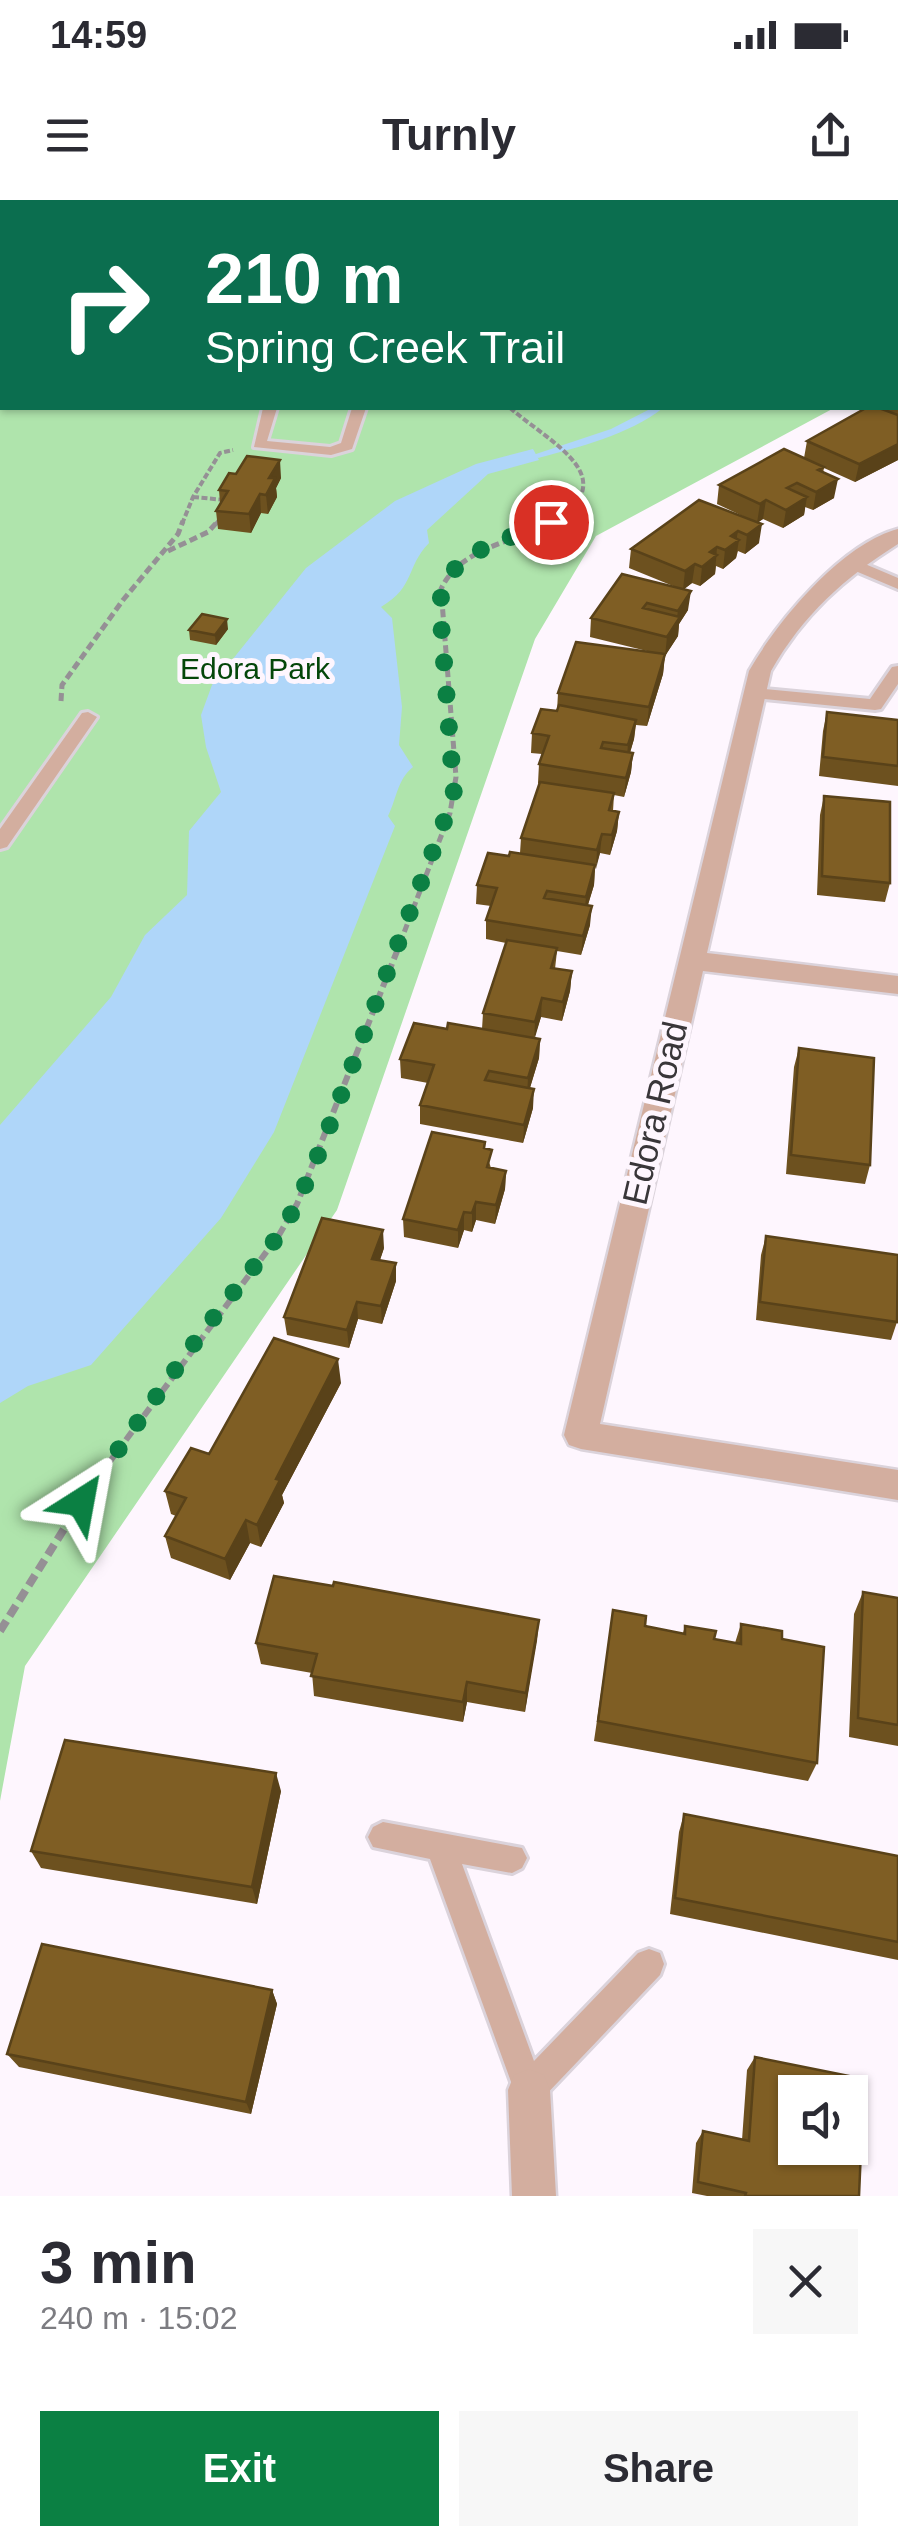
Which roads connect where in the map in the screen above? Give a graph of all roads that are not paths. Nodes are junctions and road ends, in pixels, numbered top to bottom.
1 (269, 410) edge
2 (358, 410) edge
3 (898, 535) edge
4 (852, 564) junction
5 (898, 584) edge
6 (898, 671) edge
7 (754, 693) junction
8 (88, 717) road end
9 (0, 843) edge
10 (690, 960) junction
11 (898, 985) edge
12 (898, 1484) edge
13 (383, 1838) dead end
14 (440, 1846) junction
15 (512, 1858) dead end
16 (648, 1964) dead end
17 (529, 2090) junction
18 (534, 2196) edge

1 - 2 lane
3 - 4 street, Edora Road
4 - 5 lane
4 - 7 street, Edora Road
6 - 7 lane
7 - 10 street, Edora Road
8 - 9 lane
10 - 11 street
10 - 12 street, Edora Road
13 - 14 lane
14 - 15 lane
14 - 17 lane
16 - 17 lane
17 - 18 street

